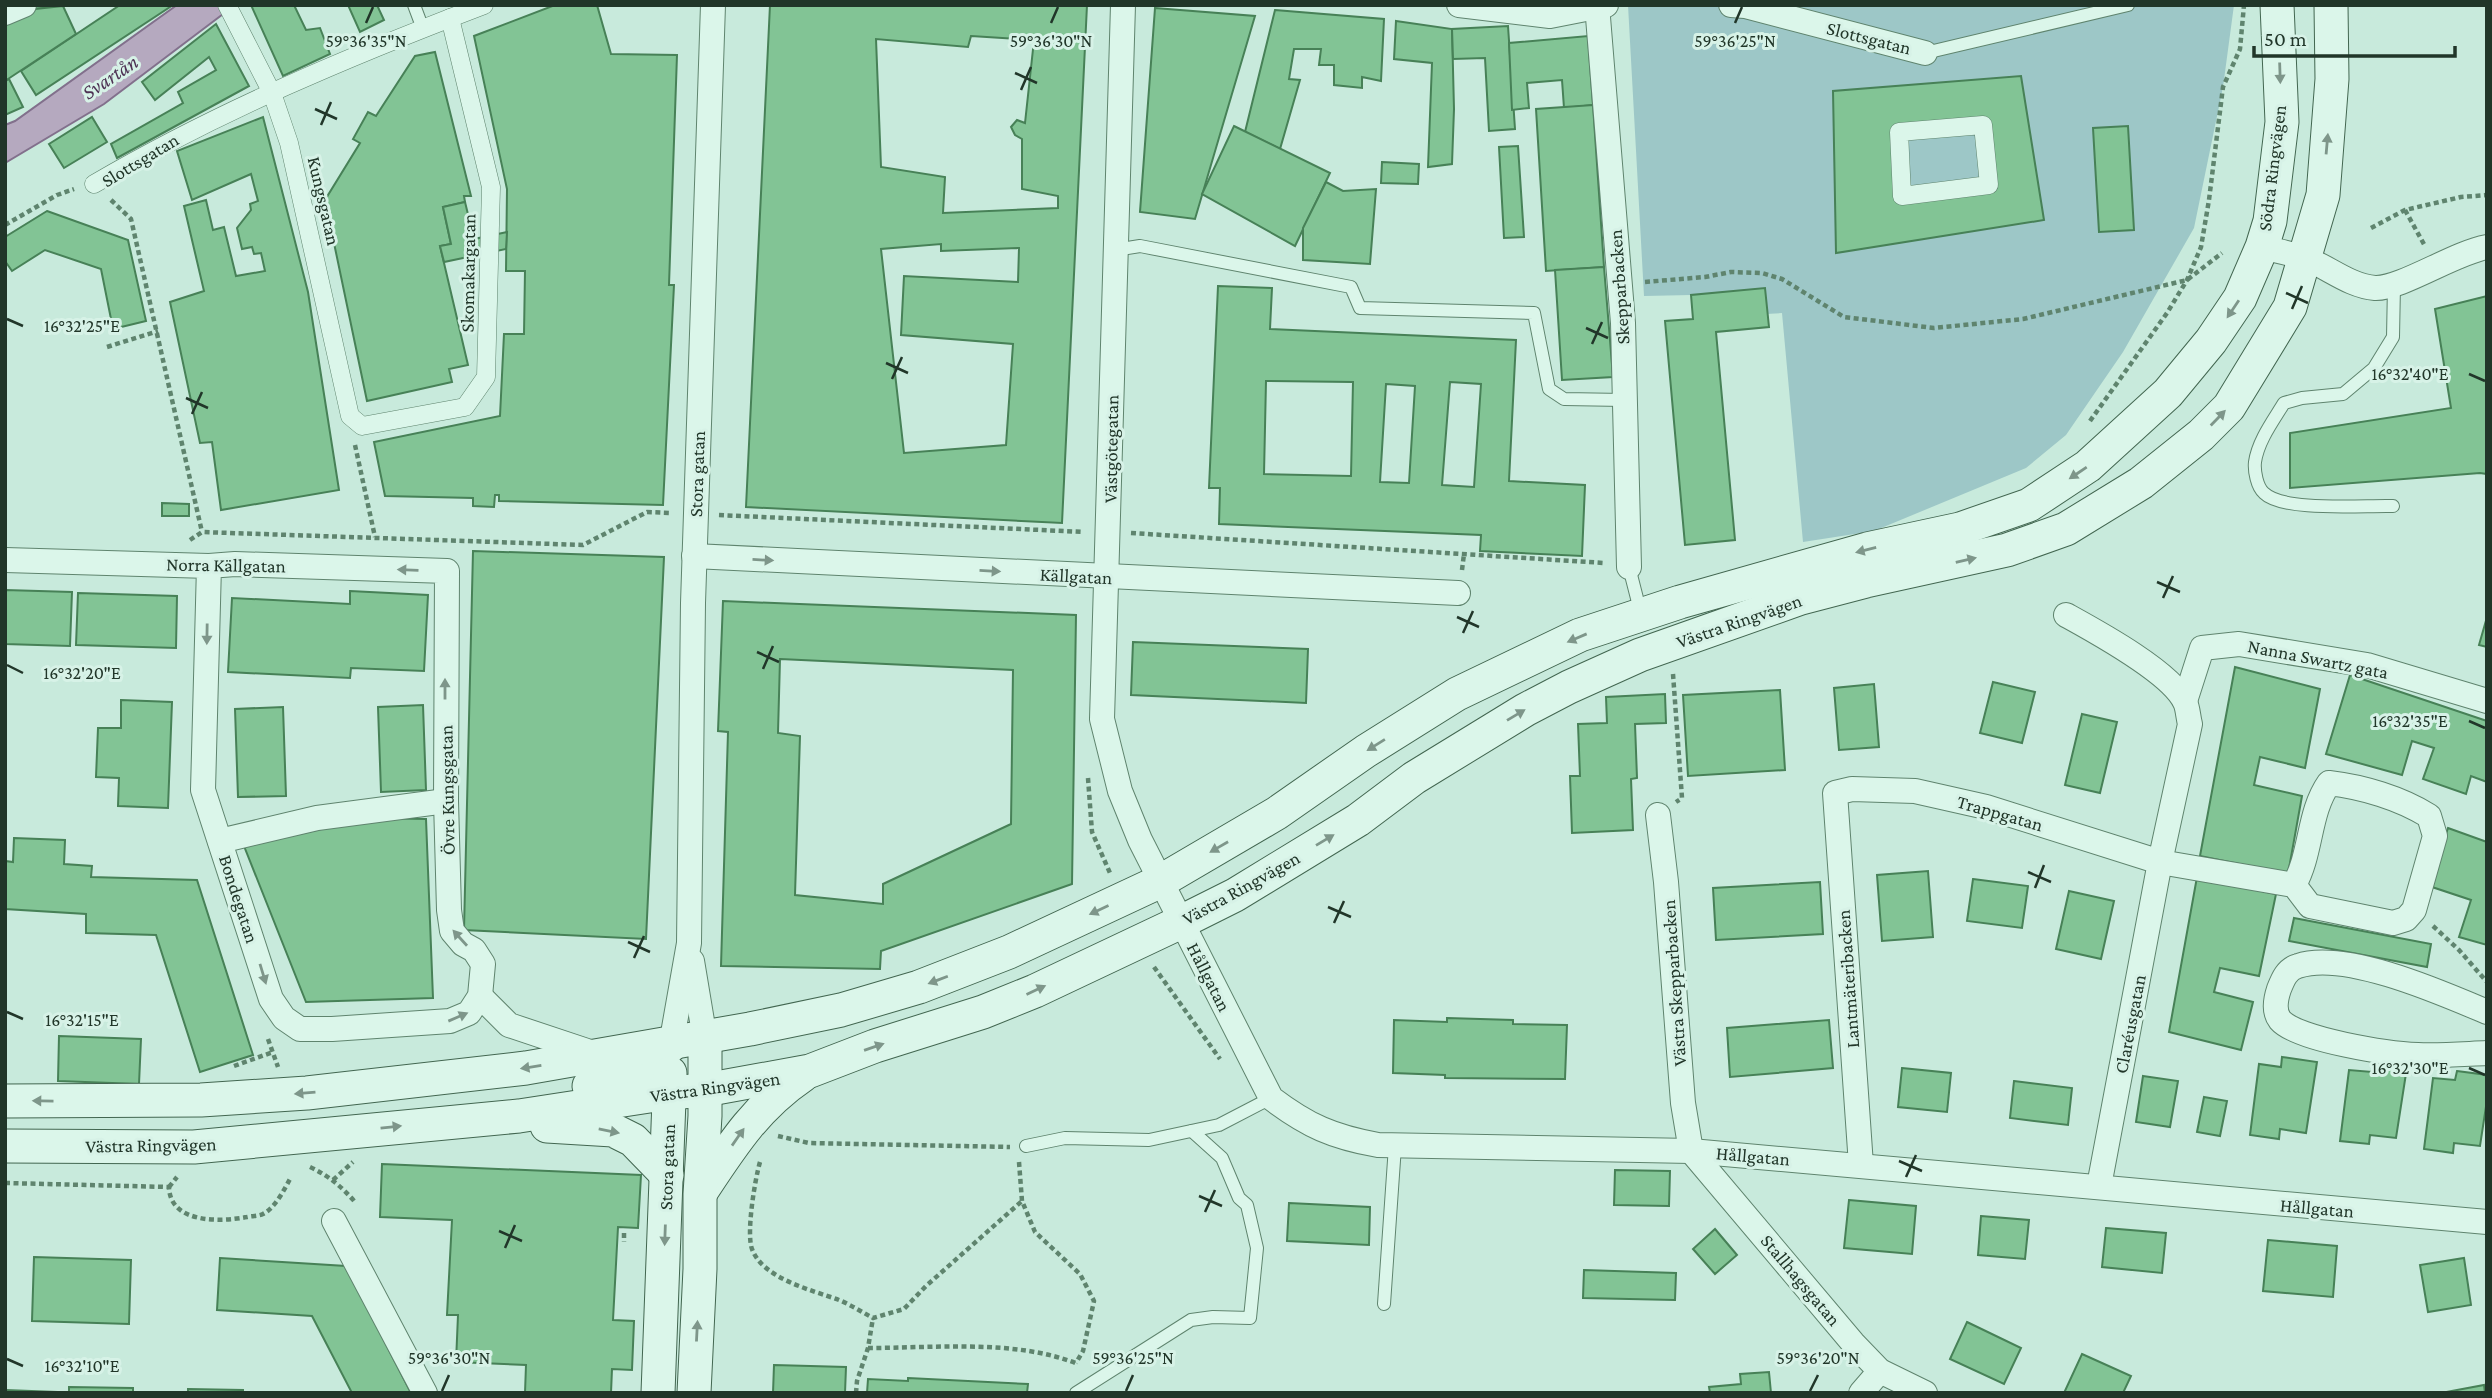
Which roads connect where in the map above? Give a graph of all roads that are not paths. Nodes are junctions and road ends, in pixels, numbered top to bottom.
1 (414, 5) edge
2 (484, 5) edge
3 (713, 5) edge
4 (1124, 5) edge
5 (1459, 5) edge
6 (1731, 5) edge
7 (2128, 5) edge
8 (2277, 5) edge
9 (2331, 5) edge
10 (1600, 6) edge
11 (230, 10) edge
12 (450, 18) junction
13 (423, 29) junction
14 (1925, 52) joint
15 (272, 93) junction
16 (94, 184) road end
17 (1902, 195) joint
18 (2262, 247) junction
19 (2487, 247) edge
20 (1115, 250) junction
21 (2305, 258) junction
22 (2393, 285) junction
23 (1624, 400) junction
24 (350, 416) joint
25 (2393, 506) dead end
26 (695, 556) junction
27 (5, 560) edge
28 (209, 566) junction
29 (1629, 566) joint
30 (447, 571) joint
31 (1108, 577) junction
32 (1458, 593) dead end
33 (1641, 615) junction
34 (2066, 615) dead end
35 (2185, 701) junction
36 (2487, 701) edge
37 (1835, 793) joint
38 (446, 801) junction
39 (1658, 814) road end
40 (220, 841) junction
41 (2160, 862) junction
42 (1161, 881) junction
43 (2294, 886) junction
44 (1181, 922) junction
45 (690, 943) junction
46 (480, 996) junction
47 (2487, 1012) edge
48 (671, 1045) junction
49 (2487, 1053) edge
50 (599, 1055) junction
51 (705, 1065) junction
52 (810, 1071) junction
53 (670, 1093) junction
54 (1271, 1098) junction
55 (5, 1101) edge
56 (519, 1116) junction
57 (1192, 1130) junction
58 (5, 1146) edge
59 (1022, 1146) road end
60 (1395, 1146) junction
61 (1691, 1151) junction
62 (1861, 1165) junction
63 (667, 1175) junction
64 (2099, 1186) junction
65 (700, 1194) junction
66 (334, 1221) dead end
67 (2487, 1222) edge
68 (1384, 1304) dead end
69 (1880, 1371) junction
70 (425, 1393) edge
71 (658, 1393) edge
72 (694, 1393) edge
73 (1076, 1393) edge
74 (1861, 1393) edge
75 (1925, 1393) edge

1 - 13 lane
2 - 12 street, Slottsgatan
3 - 26 street, Stora gatan
4 - 20 street, Västgötegatan
5 - 10 street
6 - 14 street, Slottsgatan
7 - 14 lane
8 -> 18 main road, Södra Ringvägen
21 -> 9 main road
10 - 23 street, Skepparbacken
11 - 15 street, Kungsgatan
12 - 13 street, Slottsgatan
12 - 24 street, Skomakargatan
13 - 15 street, Slottsgatan
15 - 16 street, Slottsgatan
15 - 24 street, Kungsgatan
17 - 17 street
18 - 21 street
18 -> 33 main road, Västra Ringvägen
19 - 22 street
20 - 23 lane
20 - 31 street, Västgötegatan
21 - 22 street
44 -> 21 main road, Västra Ringvägen
22 - 25 lane
23 - 29 street, Skepparbacken
26 -> 31 street, Källgatan
26 - 45 street, Stora gatan
27 - 28 street, Norra Källgatan
30 -> 28 street, Norra Källgatan
28 -> 40 street, Bondegatan
29 - 33 lane
38 -> 30 street, Övre Kungsgatan
31 - 32 street, Källgatan
31 - 42 street, Västgötegatan
33 -> 42 main road, Västra Ringvägen
34 - 35 street
35 - 36 street, Nanna Swartz gata
35 - 41 street, Claréusgatan
37 - 41 street, Trappgatan
37 - 62 street, Lantmäteribacken
38 - 40 street
46 -> 38 street, Övre Kungsgatan
39 - 61 street, Västra Skepparbacken
40 -> 46 street, Bondegatan
41 - 43 street
41 - 64 street, Claréusgatan
42 - 44 street, Hållgatan
42 -> 51 main road, Västra Ringvägen
43 - 43 street
52 -> 44 main road, Västra Ringvägen
44 - 54 street, Hållgatan
45 - 48 street, Stora gatan
45 - 51 street, Stora gatan
46 - 50 street
47 - 49 street
48 - 50 main road, Västra Ringvägen
48 - 51 main road, Västra Ringvägen
48 - 53 main road, Stora gatan
48 - 56 main road
50 -> 55 main road, Västra Ringvägen
51 - 52 main road, Västra Ringvägen
51 - 53 main road
51 - 65 main road, Stora gatan
65 -> 52 main road
53 - 56 main road, Västra Ringvägen
53 - 63 main road, Stora gatan
54 - 57 lane
54 - 60 street, Hållgatan
58 -> 56 main road, Västra Ringvägen
56 -> 63 main road
57 - 59 lane
57 - 73 lane
60 - 61 street, Hållgatan
60 - 68 lane
61 - 62 street, Hållgatan
61 - 69 street, Stallhagsgatan
62 - 64 street, Hållgatan
63 -> 71 main road, Stora gatan
64 - 67 street, Hållgatan
72 -> 65 main road, Stora gatan
66 - 70 street
69 - 74 street
69 - 75 street, Stallhagsgatan

